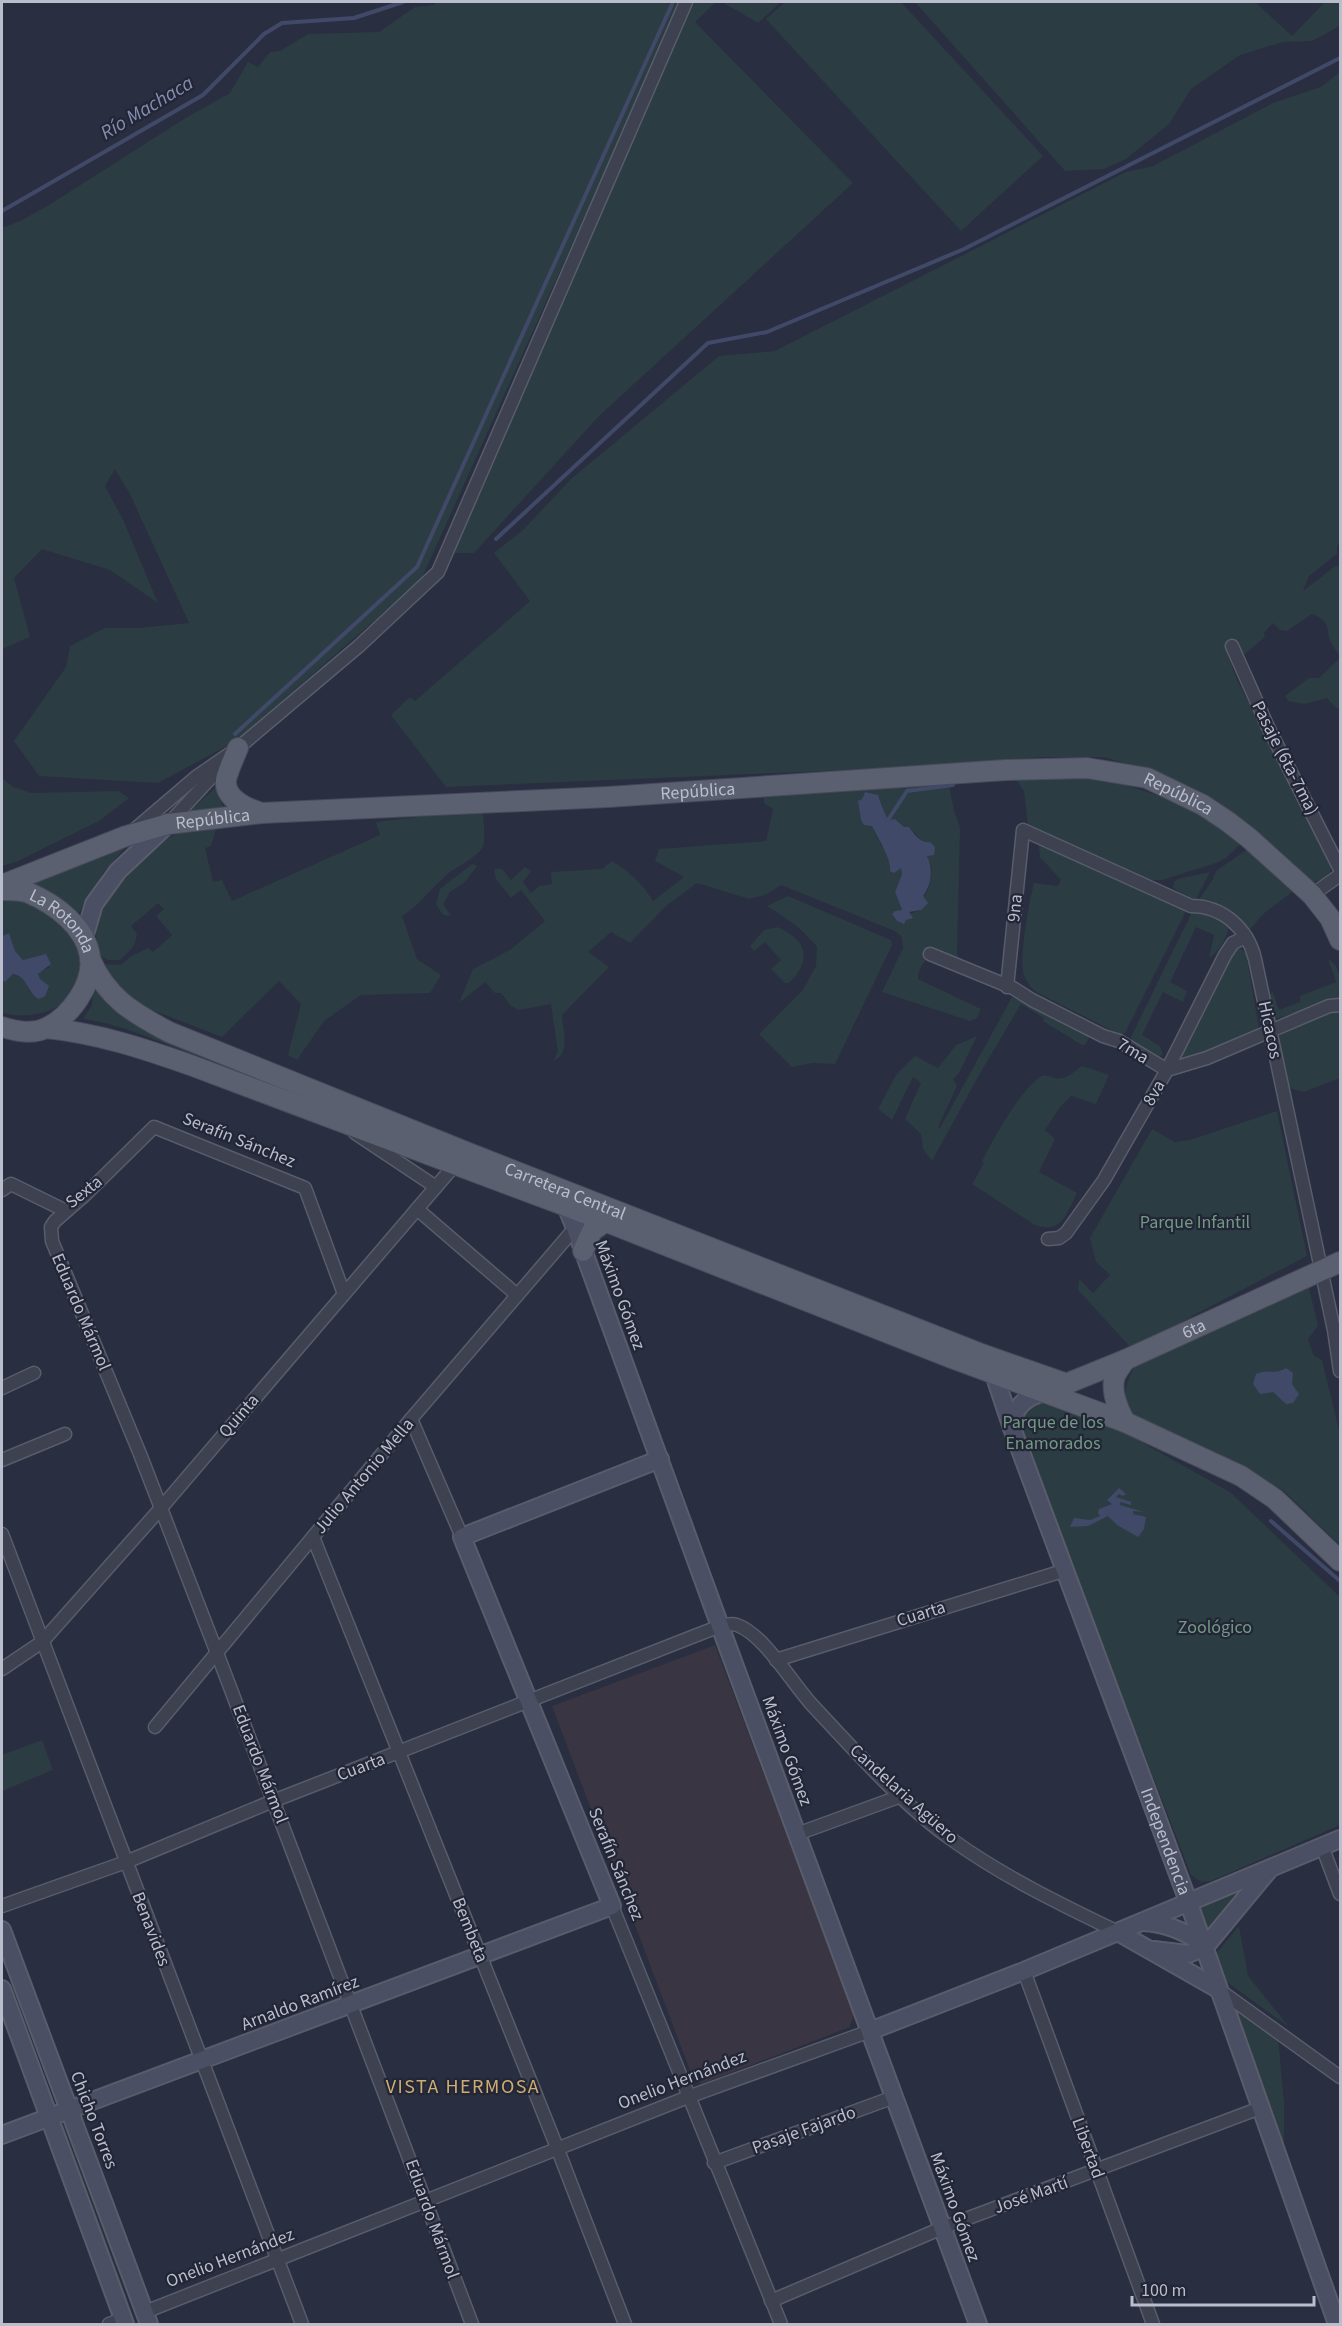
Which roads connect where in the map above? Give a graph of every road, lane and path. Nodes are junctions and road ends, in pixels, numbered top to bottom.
1 (686, 2) edge
2 (1232, 646) dead end
3 (237, 748) junction
4 (262, 813) junction
5 (168, 824) junction
6 (1023, 830) joint
7 (126, 837) junction
8 (1341, 869) edge
9 (1341, 875) edge
10 (2, 885) edge
11 (2, 890) edge
12 (1312, 895) junction
13 (1246, 937) junction
14 (84, 938) junction
15 (1341, 940) edge
16 (930, 954) dead end
17 (90, 959) junction
18 (1007, 987) junction
19 (1341, 1005) edge
20 (2, 1027) edge
21 (46, 1028) junction
22 (1270, 1031) junction
23 (22, 1032) junction
24 (2, 1034) edge
25 (1167, 1070) junction
26 (337, 1120) junction
27 (154, 1127) joint
28 (460, 1158) junction
29 (436, 1187) junction
30 (2, 1190) edge
31 (569, 1199) junction
32 (417, 1209) junction
33 (66, 1211) junction
34 (605, 1222) junction
35 (575, 1228) junction
36 (1048, 1239) dead end
37 (583, 1251) junction
38 (1341, 1262) edge
39 (1321, 1271) junction
40 (344, 1294) junction
41 (517, 1295) junction
42 (1125, 1360) junction
43 (996, 1367) junction
44 (1341, 1371) edge
45 (34, 1373) dead end
46 (1067, 1384) junction
47 (2, 1388) edge
48 (1045, 1392) junction
49 (411, 1419) junction
50 (1125, 1422) junction
51 (1011, 1428) junction
52 (65, 1434) dead end
53 (660, 1459) junction
54 (2, 1460) edge
55 (161, 1508) junction
56 (2, 1534) edge
57 (313, 1537) junction
58 (462, 1537) junction
59 (1341, 1561) edge
60 (1066, 1570) junction
61 (720, 1626) junction
62 (42, 1642) junction
63 (217, 1653) junction
64 (776, 1660) junction
65 (2, 1669) edge
66 (529, 1700) junction
67 (155, 1727) dead end
68 (398, 1752) junction
69 (901, 1796) junction
70 (273, 1801) junction
71 (797, 1834) junction
72 (1341, 1839) edge
73 (1322, 1846) junction
74 (126, 1862) junction
75 (1268, 1870) junction
76 (1341, 1894) edge
77 (1188, 1901) junction
78 (2, 1906) edge
79 (612, 1906) junction
80 (1139, 1922) junction
81 (2, 1930) edge
82 (1118, 1932) junction
83 (1204, 1945) junction
84 (1154, 1950) junction
85 (480, 1956) junction
86 (8, 1965) edge
87 (1024, 1971) junction
88 (2, 1989) edge
89 (1218, 1989) junction
90 (352, 2005) junction
91 (870, 2031) junction
92 (201, 2061) junction
93 (1341, 2077) edge
94 (688, 2097) junction
95 (894, 2097) junction
96 (1260, 2108) junction
97 (68, 2109) junction
98 (48, 2117) junction
99 (2, 2135) edge
100 (558, 2150) junction
101 (714, 2163) junction
102 (1097, 2171) junction
103 (426, 2202) junction
104 (942, 2228) junction
105 (277, 2260) junction
106 (771, 2301) junction
107 (147, 2318) edge
108 (119, 2323) edge
109 (302, 2325) edge
110 (472, 2325) edge
111 (625, 2325) edge
112 (781, 2325) edge
113 (978, 2325) edge
114 (1153, 2325) edge
115 (1337, 2325) edge

1 - 3 street
2 - 8 street, Pasaje (6ta-7ma)
3 - 4 main road
3 - 5 street
3 - 7 street
4 - 5 main road, República
4 - 12 main road, República
5 - 7 main road, República
5 - 14 street
6 - 13 street, Hicacos
6 - 18 street, 9na
7 - 10 main road, República
9 - 12 street
11 - 14 main road, La Rotonda
12 - 15 main road, República
13 - 22 street, Hicacos
13 - 25 street, 8va
14 - 17 main road, La Rotonda
16 - 18 street, 7ma
17 - 21 main road, La Rotonda
17 - 28 main road, Carretera Central
18 - 25 street, 7ma
19 - 22 street, 7ma
20 - 23 main road, La Rotonda
21 - 23 main road, La Rotonda
21 - 26 main road, Carretera Central
22 - 25 street, 7ma
22 - 39 street, Hicacos
23 - 24 main road
25 - 36 street, 8va
26 - 28 main road, Carretera Central
26 - 29 street
27 - 33 street, Sexta
27 - 40 street, Serafín Sánchez
28 - 29 street, Quinta
28 - 31 main road, Carretera Central
29 - 32 street, Quinta
30 - 33 street, Sexta
31 - 34 main road, Carretera Central
31 - 35 street, Máximo Gómez
31 - 43 main road, Carretera Central
32 - 40 street, Quinta
32 - 41 street
33 - 55 street, Eduardo Mármol
34 - 37 main road
34 - 43 main road, Carretera Central
35 - 37 street, Máximo Gómez
35 - 41 street, Julio Antonio Mella
37 - 53 street, Máximo Gómez
38 - 39 main road, 6ta
39 - 42 main road, 6ta
39 - 44 street, Hicacos
40 - 55 street, Quinta
41 - 49 street, Julio Antonio Mella
42 - 46 main road, 6ta
42 - 50 main road
43 - 46 main road, Carretera Central
43 - 48 main road, Carretera Central
43 - 51 street, Independencia
45 - 47 street
46 - 48 main road, 6ta
48 - 50 main road, Carretera Central
48 - 51 street
49 - 57 street, Julio Antonio Mella
49 - 58 street, Serafín Sánchez
50 - 59 main road, Carretera Central
51 - 60 street, Independencia
52 - 54 street
53 - 58 street
53 - 61 street, Máximo Gómez
55 - 62 street, Quinta
55 - 63 street, Eduardo Mármol
56 - 62 street, Benavides
57 - 63 street, Julio Antonio Mella
57 - 68 street, Bembeta
58 - 66 street, Serafín Sánchez
60 - 64 street, Cuarta
60 - 77 street, Independencia
61 - 64 street, Candelaria Agüero
61 - 66 street, Cuarta
61 - 71 street, Máximo Gómez
62 - 65 street, Quinta
62 - 74 street, Benavides
63 - 67 street, Julio Antonio Mella
63 - 70 street, Eduardo Mármol
64 - 69 street, Candelaria Agüero
66 - 68 street, Cuarta
66 - 79 street, Serafín Sánchez
68 - 70 street, Cuarta
68 - 85 street, Bembeta
69 - 71 street
69 - 82 street, Candelaria Agüero
70 - 74 street, Cuarta
70 - 90 street, Eduardo Mármol
71 - 91 street, Máximo Gómez
72 - 73 street, Onelio Hernández
73 - 75 street, Onelio Hernández
73 - 76 street
74 - 78 street, Cuarta
74 - 92 street, Benavides
75 - 77 street, Onelio Hernández
75 - 83 street, Onelio Hernández
77 - 80 street, Onelio Hernández
77 - 83 street, Independencia
79 - 85 street, Arnaldo Ramírez
79 - 94 street, Serafín Sánchez
80 - 82 street, Onelio Hernández
80 - 83 street
81 - 86 street, Chicho Torres
82 - 84 street
82 - 87 street, Onelio Hernández
83 - 84 street
83 - 89 street, Independencia
84 - 89 street
85 - 90 street, Arnaldo Ramírez
85 - 100 street, Bembeta
86 - 97 street, Chicho Torres
87 - 91 street, Onelio Hernández
87 - 102 street, Libertad
88 - 98 street
89 - 93 street
89 - 96 street, Independencia
90 - 92 street, Arnaldo Ramírez
90 - 103 street, Eduardo Mármol
91 - 94 street, Onelio Hernández
91 - 95 street, Máximo Gómez
92 - 97 street, Arnaldo Ramírez
92 - 105 street, Benavides
94 - 100 street, Onelio Hernández
94 - 101 street, Serafín Sánchez
95 - 101 street, Pasaje Fajardo
95 - 104 street, Máximo Gómez
96 - 102 street, José Martí
96 - 115 street, Independencia
97 - 98 street, Arnaldo Ramírez
97 - 107 street, Chicho Torres
98 - 99 street, Arnaldo Ramírez
98 - 108 street
100 - 103 street, Onelio Hernández
100 - 111 street, Bembeta
101 - 106 street, Serafín Sánchez
102 - 104 street, José Martí
102 - 114 street, Libertad
103 - 105 street, Onelio Hernández
103 - 110 street, Eduardo Mármol
104 - 106 street, José Martí
104 - 113 street, Máximo Gómez
105 - 107 street, Onelio Hernández
105 - 109 street, Benavides
106 - 112 street, Serafín Sánchez
107 - 108 street, Onelio Hernández

